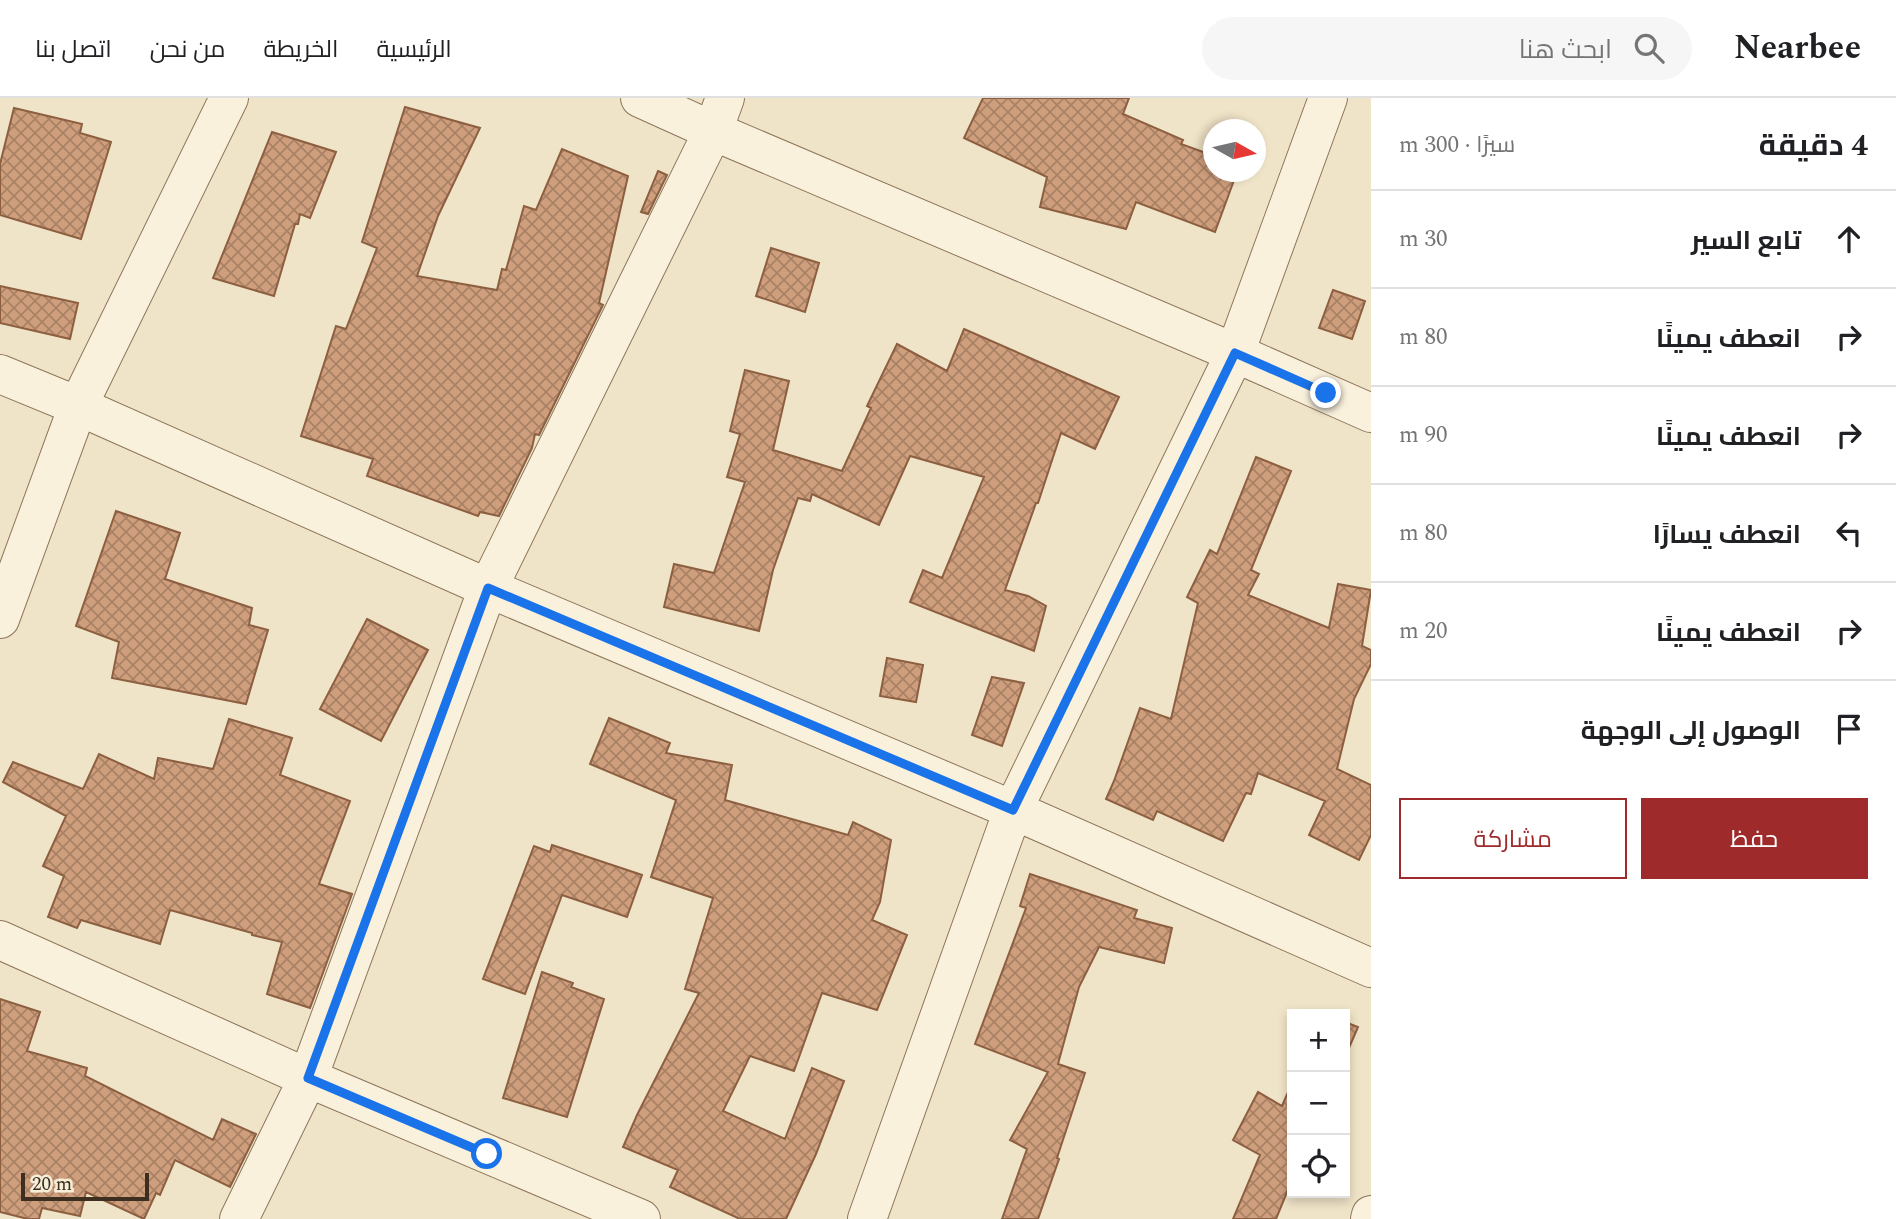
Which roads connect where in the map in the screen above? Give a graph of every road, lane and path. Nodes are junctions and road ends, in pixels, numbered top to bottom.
1 (229, 98) edge
2 (639, 98) edge
3 (1328, 98) edge
4 (719, 114) edge
5 (1235, 353) junction
6 (0, 374) edge
7 (78, 406) junction
8 (1371, 413) edge
9 (488, 588) junction
10 (0, 619) edge
11 (1013, 810) junction
12 (0, 940) edge
13 (1371, 968) edge
14 (308, 1078) junction
15 (239, 1219) edge
16 (641, 1219) edge
17 (866, 1219) edge

1 - 7 street
2 - 4 street
3 - 5 street
4 - 5 street
4 - 9 street
5 - 8 street
5 - 11 street
6 - 7 street
7 - 9 street
7 - 10 street
9 - 11 street
9 - 14 street
11 - 13 street
11 - 17 street
12 - 14 street
14 - 15 street
14 - 16 street

